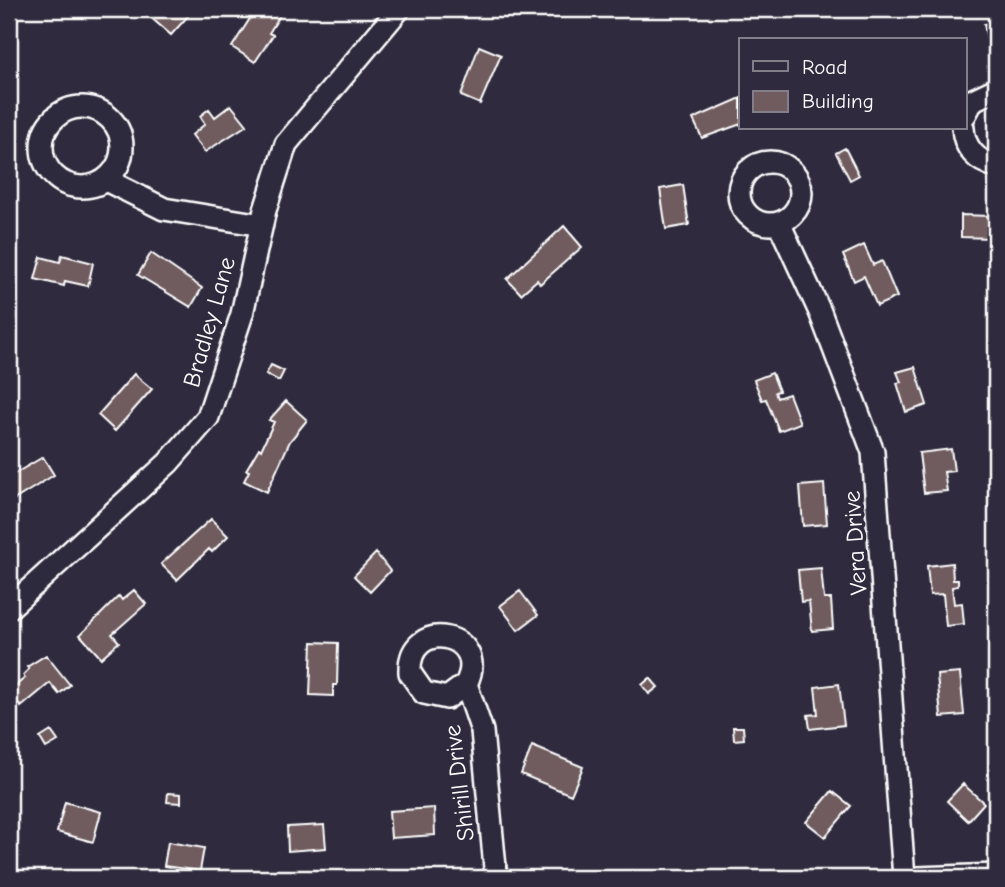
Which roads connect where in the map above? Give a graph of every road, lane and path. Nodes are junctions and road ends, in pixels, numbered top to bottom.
1 (399, 9) edge
2 (996, 89) edge
3 (967, 111) edge
4 (964, 130) edge
5 (996, 166) edge
6 (106, 180) dead end
7 (779, 223) dead end
8 (262, 225) junction
9 (13, 597) edge
10 (466, 684) dead end
11 (996, 875) edge
12 (496, 878) edge
13 (904, 878) edge
14 (917, 878) edge

1 - 8 street, Bradley Lane
2 - 3 street
4 - 5 street
6 - 8 street
7 - 13 street, Vera Drive
8 - 9 street, Bradley Lane
10 - 12 street, Shirill Drive
11 - 14 street

